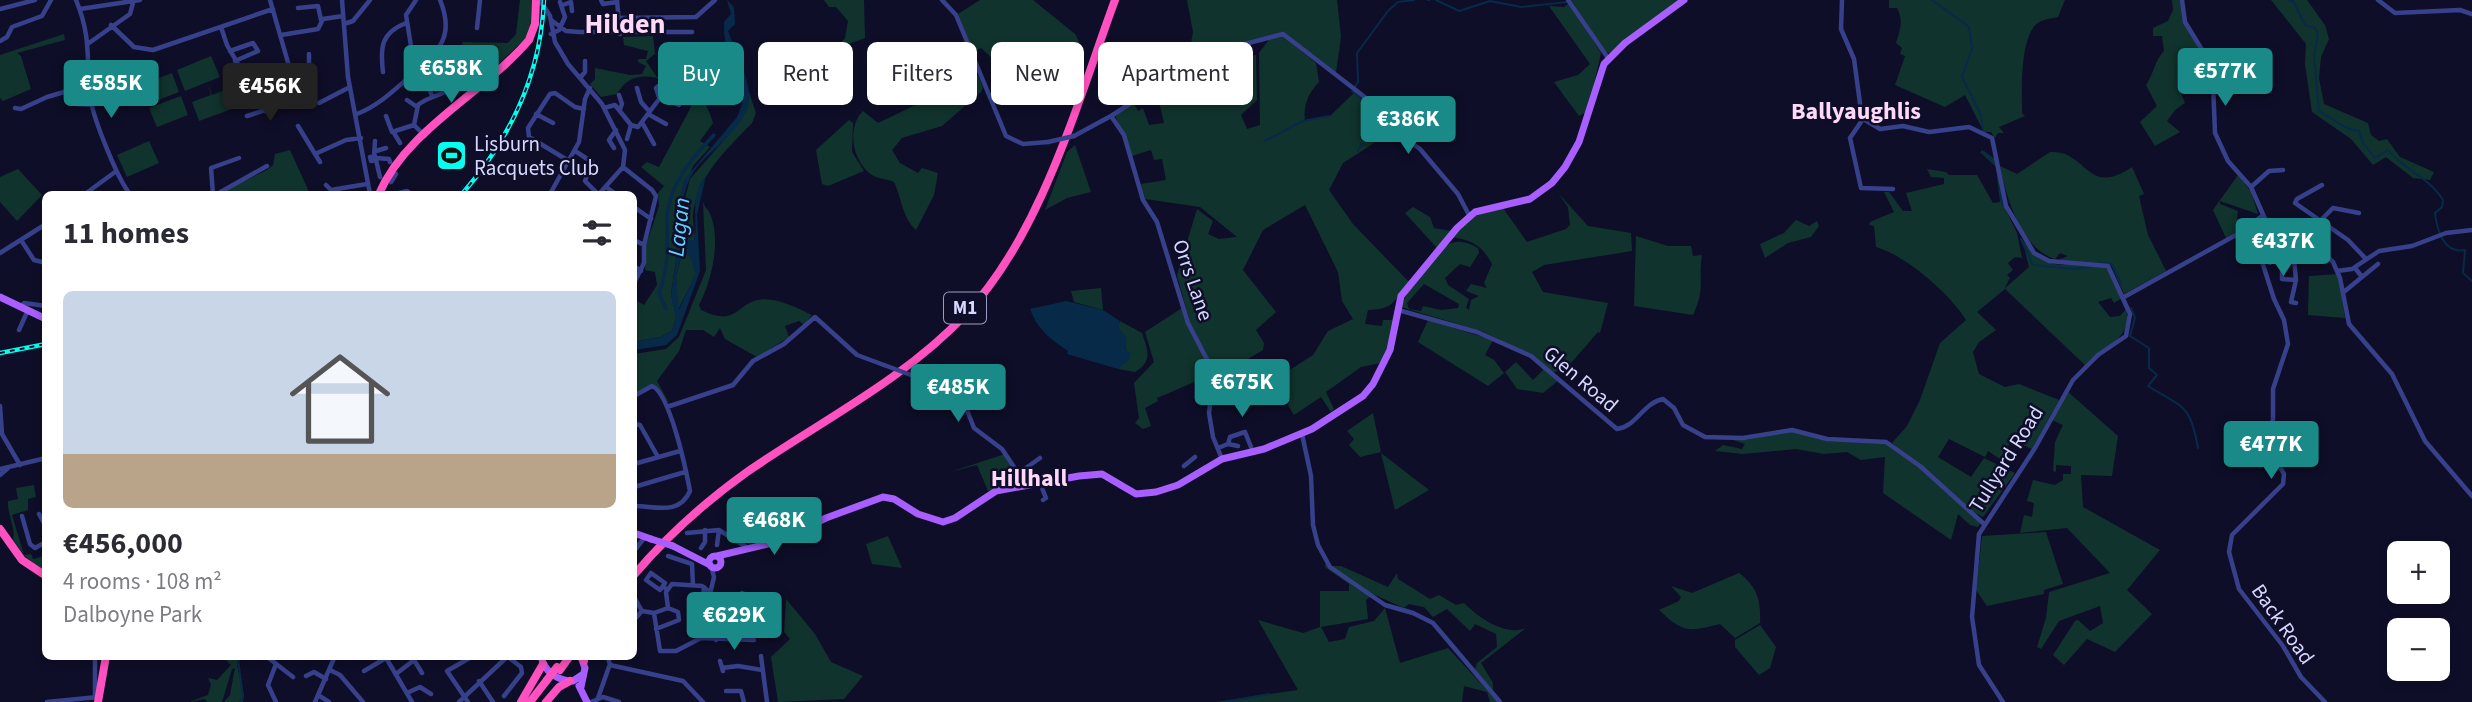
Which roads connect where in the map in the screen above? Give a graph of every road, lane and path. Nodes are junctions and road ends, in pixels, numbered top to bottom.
1 (34, 0) edge
2 (51, 0) edge
3 (76, 0) edge
4 (140, 0) edge
5 (270, 0) edge
6 (342, 0) edge
7 (370, 0) edge
8 (416, 0) edge
9 (440, 0) edge
10 (480, 0) edge
11 (538, 0) edge
12 (601, 0) edge
13 (715, 0) edge
14 (942, 0) edge
15 (1112, 0) edge
16 (1568, 0) edge
17 (1684, 0) edge
18 (1842, 0) edge
19 (2182, 0) edge
20 (2378, 0) edge
21 (617, 1) edge
22 (133, 3) junction
23 (298, 8) dead end
24 (0, 9) edge
25 (80, 9) junction
26 (273, 9) junction
27 (572, 11) dead end
28 (2472, 14) edge
29 (343, 16) junction
30 (619, 18) junction
31 (321, 20) junction
32 (551, 20) junction
33 (406, 23) junction
34 (344, 24) junction
35 (111, 25) junction
36 (221, 27) junction
37 (559, 27) junction
38 (477, 28) dead end
39 (551, 34) junction
40 (620, 34) junction
41 (688, 35) dead end
42 (281, 36) junction
43 (0, 41) edge
44 (89, 43) junction
45 (411, 46) dead end
46 (230, 51) junction
47 (309, 54) dead end
48 (1608, 58) junction
49 (235, 61) junction
50 (585, 61) dead end
51 (383, 72) dead end
52 (291, 73) junction
53 (456, 75) dead end
54 (580, 78) junction
55 (426, 80) dead end
56 (251, 87) junction
57 (350, 87) junction
58 (78, 88) dead end
59 (590, 88) junction
60 (637, 88) dead end
61 (69, 92) junction
62 (618, 95) dead end
63 (432, 96) junction
64 (407, 100) dead end
65 (658, 100) edge
66 (319, 103) dead end
67 (284, 104) dead end
68 (92, 105) junction
69 (418, 107) junction
70 (604, 108) junction
71 (584, 109) junction
72 (620, 109) junction
73 (17, 110) dead end
74 (265, 111) junction
75 (648, 112) junction
76 (357, 114) junction
77 (536, 114) junction
78 (386, 115) dead end
79 (247, 116) dead end
80 (1111, 117) junction
81 (1863, 119) junction
82 (553, 124) dead end
83 (643, 124) junction
84 (666, 124) dead end
85 (298, 125) dead end
86 (414, 125) junction
87 (631, 125) junction
88 (615, 130) junction
89 (394, 133) junction
90 (425, 136) junction
91 (360, 138) junction
92 (627, 139) dead end
93 (375, 141) dead end
94 (400, 143) dead end
95 (654, 144) dead end
96 (386, 148) dead end
97 (614, 148) dead end
98 (575, 151) junction
99 (315, 154) junction
100 (374, 157) junction
101 (239, 158) dead end
102 (363, 160) junction
103 (569, 161) junction
104 (320, 162) dead end
105 (267, 166) dead end
106 (391, 166) junction
107 (622, 167) junction
108 (2283, 170) dead end
109 (115, 172) junction
110 (380, 177) dead end
111 (367, 184) junction
112 (2322, 185) dead end
113 (326, 186) dead end
114 (606, 187) junction
115 (2251, 187) junction
116 (1893, 189) dead end
117 (89, 191) edge
118 (128, 191) edge
119 (215, 191) edge
120 (221, 191) edge
121 (369, 191) edge
122 (380, 191) edge
123 (386, 191) edge
124 (552, 191) edge
125 (596, 191) edge
126 (602, 191) edge
127 (612, 191) edge
128 (2305, 196) junction
129 (2303, 207) junction
130 (637, 209) edge
131 (2356, 210) dead end
132 (1469, 215) junction
133 (2263, 218) junction
134 (651, 219) junction
135 (2320, 221) junction
136 (42, 227) edge
137 (2472, 230) edge
138 (2306, 239) junction
139 (21, 240) junction
140 (637, 242) edge
141 (644, 245) junction
142 (0, 253) edge
143 (2294, 259) junction
144 (2366, 259) junction
145 (42, 262) edge
146 (2270, 263) dead end
147 (2374, 265) dead end
148 (637, 268) edge
149 (2355, 268) junction
150 (641, 271) junction
151 (2282, 271) dead end
152 (2337, 271) junction
153 (2362, 277) junction
154 (637, 278) edge
155 (2296, 280) junction
156 (2346, 288) dead end
157 (2124, 298) junction
158 (3, 299) edge
159 (2296, 303) dead end
160 (24, 306) junction
161 (42, 306) edge
162 (1397, 310) junction
163 (42, 317) edge
164 (24, 320) junction
165 (27, 327) dead end
166 (19, 330) dead end
167 (637, 394) edge
168 (0, 406) edge
169 (667, 407) junction
170 (637, 424) edge
171 (1301, 434) junction
172 (1228, 444) junction
173 (1238, 446) dead end
174 (1251, 447) dead end
175 (1218, 448) junction
176 (680, 451) junction
177 (657, 457) junction
178 (1040, 458) dead end
179 (42, 459) edge
180 (1222, 459) junction
181 (637, 463) edge
182 (20, 466) junction
183 (1184, 466) dead end
184 (9, 467) junction
185 (0, 469) edge
186 (1201, 470) junction
187 (685, 472) junction
188 (1019, 473) junction
189 (0, 475) edge
190 (1040, 482) junction
191 (637, 486) edge
192 (1026, 486) junction
193 (2472, 496) edge
194 (1043, 500) dead end
195 (637, 506) edge
196 (39, 514) dead end
197 (22, 516) dead end
198 (42, 520) edge
199 (1984, 524) junction
200 (0, 529) edge
201 (705, 530) junction
202 (719, 530) junction
203 (688, 533) dead end
204 (637, 534) edge
205 (648, 538) junction
206 (42, 544) edge
207 (716, 545) dead end
208 (637, 548) edge
209 (701, 548) dead end
210 (748, 549) junction
211 (668, 556) dead end
212 (716, 563) junction
213 (637, 569) edge
214 (42, 573) edge
215 (694, 585) junction
216 (704, 587) junction
217 (711, 590) junction
218 (637, 602) edge
219 (727, 606) junction
220 (667, 608) junction
221 (694, 610) dead end
222 (642, 611) junction
223 (654, 613) junction
224 (637, 617) edge
225 (764, 617) junction
226 (767, 624) dead end
227 (656, 629) junction
228 (743, 638) junction
229 (716, 640) junction
230 (754, 640) dead end
231 (761, 656) dead end
232 (95, 660) edge
233 (106, 660) edge
234 (271, 660) edge
235 (334, 660) edge
236 (381, 660) edge
237 (388, 660) edge
238 (410, 660) edge
239 (413, 660) edge
240 (466, 660) edge
241 (503, 660) edge
242 (512, 660) edge
243 (542, 660) edge
244 (564, 660) edge
245 (583, 660) edge
246 (608, 660) edge
247 (720, 661) dead end
248 (276, 664) junction
249 (610, 665) junction
250 (330, 670) junction
251 (762, 670) junction
252 (364, 671) dead end
253 (422, 673) dead end
254 (396, 674) junction
255 (582, 675) junction
256 (306, 676) dead end
257 (293, 677) dead end
258 (326, 678) junction
259 (479, 681) junction
260 (571, 681) junction
261 (581, 687) junction
262 (726, 692) dead end
263 (407, 693) junction
264 (431, 693) dead end
265 (318, 695) junction
266 (504, 696) dead end
267 (464, 697) junction
268 (598, 698) junction
269 (97, 699) edge
270 (585, 701) edge
271 (47, 702) edge
272 (276, 702) edge
273 (316, 702) edge
274 (329, 702) edge
275 (363, 702) edge
276 (412, 702) edge
277 (459, 702) edge
278 (468, 702) edge
279 (493, 702) edge
280 (521, 702) edge
281 (533, 702) edge
282 (546, 702) edge
283 (619, 702) edge
284 (703, 702) edge
285 (744, 702) edge
286 (767, 702) edge
287 (1500, 702) edge
288 (2003, 702) edge
289 (2325, 702) edge

1 - 24 street
2 - 43 street
3 - 25 street
4 - 22 street
5 - 26 street
6 - 29 street
7 - 34 street
8 - 33 street
9 - 76 street
10 - 38 street
11 - 32 street
11 - 90 highway
12 - 21 street
13 - 30 street
14 - 80 street, bridge
15 - 213 highway, M1
16 - 48 street
17 - 48 main road
18 - 81 street
19 - 115 street
20 - 28 street
21 - 30 street
22 - 25 street
22 - 35 street
23 - 31 street
25 - 44 street
26 - 36 street
26 - 42 street
27 - 37 street
29 - 31 street
29 - 34 street
30 - 40 street
31 - 42 street
32 - 37 street
32 - 39 street
33 - 45 street
33 - 51 street
34 - 57 street
35 - 36 street
35 - 44 street
36 - 46 street
37 - 39 street
37 - 40 street
39 - 54 street
40 - 41 street
42 - 52 street
44 - 68 street
46 - 49 street
46 - 49 street
47 - 52 street
48 - 132 main road
49 - 56 street
50 - 54 street
52 - 56 street
53 - 63 street
54 - 59 street
55 - 63 street
56 - 74 street
57 - 66 street
57 - 76 street
58 - 61 street
59 - 70 street
59 - 71 street
60 - 75 street
61 - 68 street
61 - 73 street
62 - 72 street
63 - 69 street
64 - 69 street
65 - 75 street
67 - 74 street
68 - 109 street
69 - 86 street
70 - 72 street
70 - 88 street
71 - 77 street
71 - 98 street
72 - 87 street
74 - 79 street
75 - 83 street
75 - 84 street
76 - 91 street
77 - 82 street
77 - 103 street
78 - 89 street
80 - 132 street
80 - 175 street, Orrs Lane
81 - 116 street
81 - 157 street
83 - 87 street
83 - 95 street
85 - 99 street
86 - 89 street
86 - 90 street
87 - 92 street
88 - 97 street
88 - 107 street
89 - 94 street
90 - 106 highway
91 - 99 street
91 - 102 street
93 - 100 street
96 - 100 street
98 - 103 street
98 - 125 street
99 - 104 street
100 - 102 street
100 - 106 street
100 - 110 street
101 - 119 street
102 - 111 street
103 - 124 street
105 - 120 street
106 - 122 highway
106 - 123 street
107 - 114 street
107 - 134 street
108 - 115 street
109 - 117 street
109 - 118 street
111 - 113 street
111 - 121 street
112 - 128 street
114 - 126 street
114 - 127 street
115 - 133 street
128 - 129 street
128 - 129 street
129 - 135 street
130 - 134 street
131 - 135 street
132 - 162 main road
133 - 138 street
133 - 157 street
133 - 289 street, Back Road
134 - 141 street
135 - 144 street
136 - 139 street
137 - 144 street
138 - 143 street
138 - 152 street
139 - 142 street
139 - 145 street
140 - 141 street
141 - 150 street
143 - 146 street
143 - 155 street
144 - 149 street
147 - 153 street
148 - 150 street
149 - 152 street
149 - 153 street
150 - 154 street
151 - 155 street
152 - 193 street
153 - 156 street
155 - 159 street
157 - 199 street, Tullyard Road
158 - 160 main road
160 - 161 street
160 - 163 main road
160 - 164 street
162 - 171 main road
162 - 199 street, Glen Road
164 - 165 street
164 - 166 street
167 - 169 street
168 - 182 street
169 - 176 street
169 - 188 street, bridge
170 - 177 street
171 - 180 main road
171 - 287 street
172 - 173 street
172 - 174 street
172 - 175 street
175 - 180 street, Orrs Lane
176 - 177 street
176 - 187 street
177 - 181 street
178 - 188 street
179 - 182 street
180 - 186 main road
182 - 184 street
183 - 186 street
184 - 185 street
184 - 189 street
186 - 190 main road
187 - 191 street
187 - 195 street
188 - 192 street
190 - 192 main road
190 - 194 street
192 - 210 main road
196 - 198 street
197 - 206 street
199 - 288 street, Tullyard Road
200 - 214 highway
201 - 202 street
201 - 203 street
201 - 209 street
202 - 207 street
202 - 210 street
204 - 205 main road
205 - 208 street
205 - 212 main road, bridge
210 - 212 main road
211 - 215 street
212 - 217 street
215 - 216 street
215 - 220 street
216 - 217 street
216 - 221 street
217 - 219 street
218 - 222 street
219 - 225 street
219 - 229 street
220 - 223 street
220 - 227 street
222 - 223 street
222 - 224 street
223 - 227 street
225 - 226 street
225 - 228 street
227 - 229 street
228 - 229 street
228 - 230 street
231 - 251 street
232 - 269 street
233 - 269 highway
234 - 248 street
235 - 250 street
236 - 252 street
237 - 254 street
238 - 254 street
239 - 253 street
240 - 267 street
241 - 259 street
242 - 266 street
243 - 260 main road
243 - 280 highway
244 - 281 highway, bridge
245 - 255 main road
246 - 249 street
247 - 251 street
248 - 257 street
248 - 272 street
249 - 268 street
249 - 284 street
250 - 258 street
250 - 275 street
251 - 286 street
254 - 263 street
255 - 260 main road
255 - 261 main road
256 - 258 street
258 - 265 street
259 - 267 street
259 - 279 street
260 - 261 main road
260 - 282 highway
261 - 270 main road
262 - 285 street
263 - 264 street
263 - 276 street
265 - 273 street
265 - 274 street
267 - 277 street
267 - 278 street
268 - 270 street
268 - 283 street
269 - 271 street

